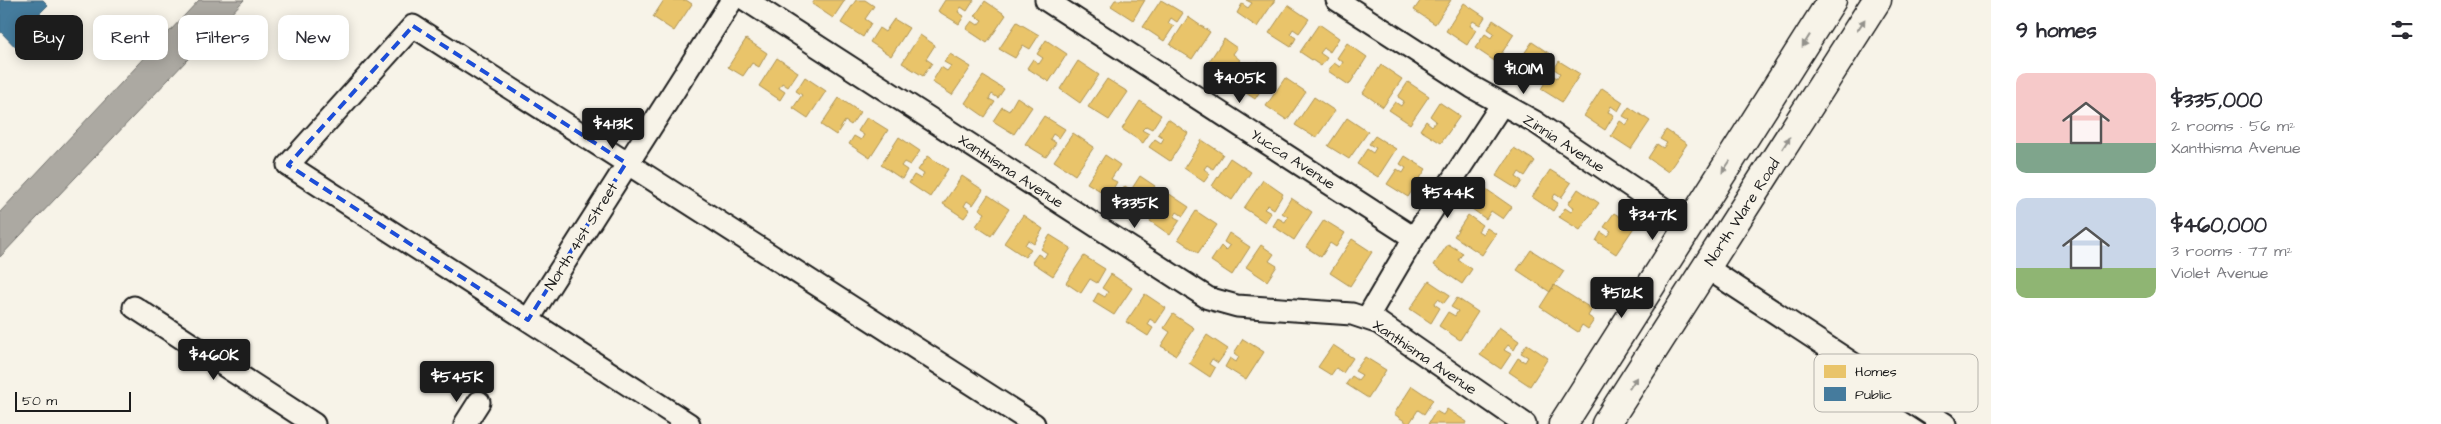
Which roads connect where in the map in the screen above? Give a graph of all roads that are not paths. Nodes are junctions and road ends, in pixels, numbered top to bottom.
1 (732, 0) edge
2 (746, 0) edge
3 (1046, 0) edge
4 (1337, 0) edge
5 (1832, 0) edge
6 (1877, 0) edge
7 (1502, 104) junction
8 (626, 163) junction
9 (1688, 225) junction
10 (1414, 238) junction
11 (1707, 268) junction
12 (134, 307) dead end
13 (1367, 318) junction
14 (528, 320) junction
15 (1838, 354) edge
16 (479, 402) dead end
17 (1927, 412) edge
18 (314, 424) edge
19 (465, 424) edge
20 (689, 424) edge
21 (1034, 424) edge
22 (1525, 424) edge
23 (1563, 424) edge
24 (1580, 424) edge
25 (1606, 424) edge
26 (1945, 424) edge

1 - 8 street, North 41st Street
2 - 13 street, Xanthisma Avenue
3 - 10 street, Yucca Avenue
4 - 7 street, Zinnia Avenue
5 -> 9 main road
11 -> 6 main road, North Ware Road
7 - 9 street, Zinnia Avenue
7 - 10 street
8 - 14 street, North 41st Street
8 - 14 street
8 - 21 street
9 - 23 main road
9 - 24 main road
10 - 13 street
11 - 15 street
25 -> 11 main road, North Ware Road
12 - 18 street
13 - 22 street, Xanthisma Avenue
14 - 20 street
16 - 19 street
17 - 26 street

